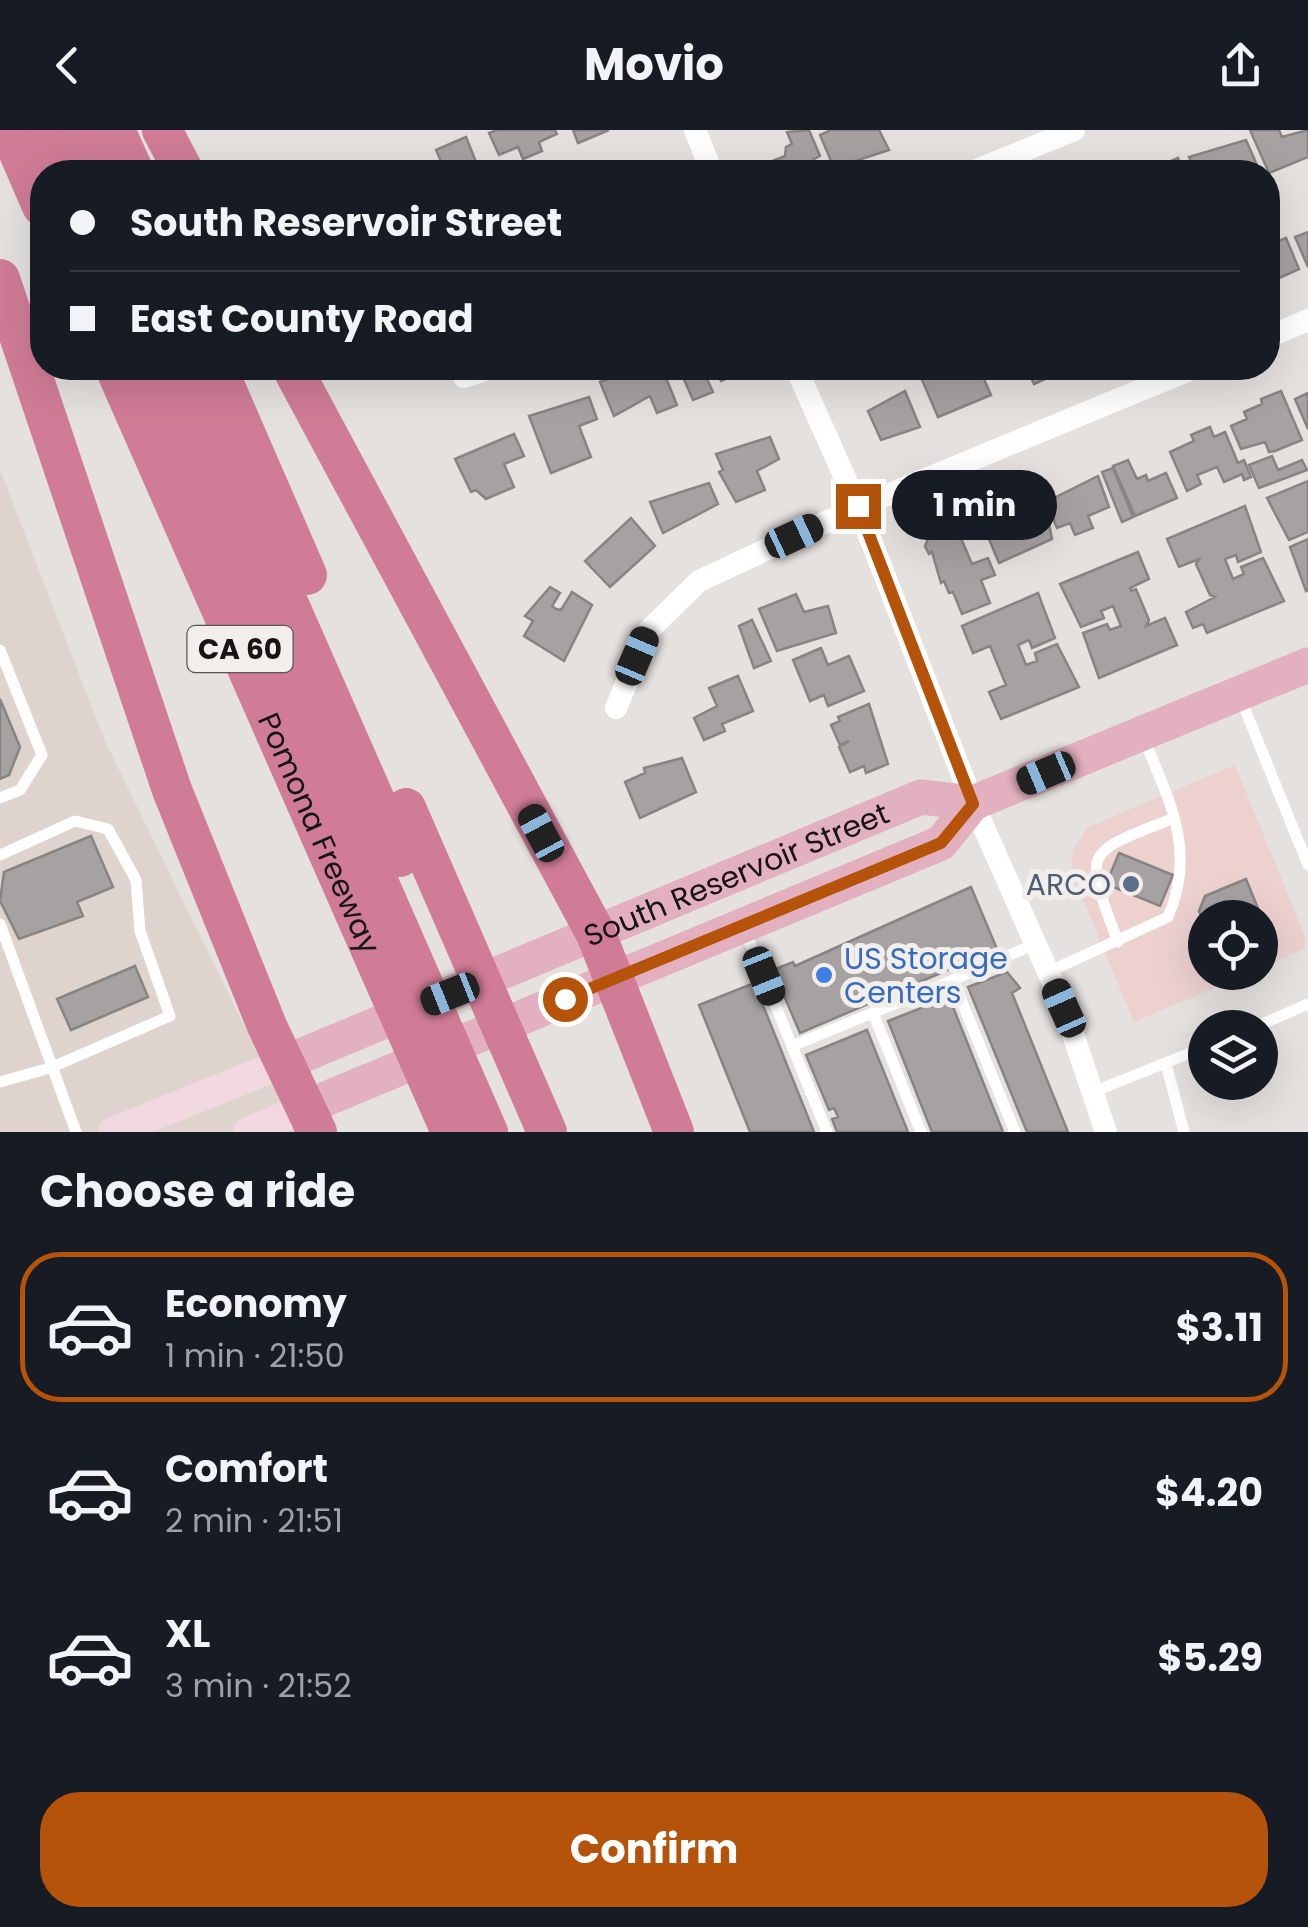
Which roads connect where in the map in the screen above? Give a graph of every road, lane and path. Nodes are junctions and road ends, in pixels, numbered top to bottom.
1 (8, 130) edge
2 (48, 130) edge
3 (80, 130) edge
4 (115, 130) edge
5 (162, 130) edge
6 (695, 130) edge
7 (1074, 130) edge
8 (61, 160) edge
9 (94, 160) edge
10 (129, 160) edge
11 (178, 160) edge
12 (707, 160) edge
13 (1001, 160) edge
14 (30, 179) edge
15 (0, 279) edge
16 (1308, 320) edge
17 (1280, 332) edge
18 (30, 370) edge
19 (33, 380) edge
20 (120, 380) edge
21 (159, 380) edge
22 (190, 380) edge
23 (221, 380) edge
24 (298, 380) edge
25 (801, 380) edge
26 (1165, 380) edge
27 (858, 506) junction
28 (0, 650) edge
29 (1308, 665) edge
30 (1238, 692) junction
31 (616, 708) dead end
32 (1141, 733) junction
33 (0, 798) edge
34 (973, 804) junction
35 (1174, 818) junction
36 (0, 855) edge
37 (1308, 865) edge
38 (407, 914) junction
39 (0, 924) edge
40 (744, 926) junction
41 (596, 934) junction
42 (1118, 942) junction
43 (1035, 944) junction
44 (0, 958) edge
45 (14, 966) junction
46 (1048, 972) junction
47 (616, 978) junction
48 (952, 980) junction
49 (1308, 1004) edge
50 (873, 1014) junction
51 (1278, 1017) edge
52 (792, 1046) junction
53 (1188, 1055) edge
54 (284, 1062) junction
55 (1166, 1064) junction
56 (50, 1068) junction
57 (0, 1082) edge
58 (1092, 1092) junction
59 (311, 1120) edge
60 (506, 1127) edge
61 (76, 1132) edge
62 (114, 1132) edge
63 (248, 1132) edge
64 (674, 1132) edge
65 (827, 1132) edge
66 (921, 1132) edge
67 (1014, 1132) edge
68 (1106, 1132) edge
69 (1184, 1132) edge

1 - 14 highway
2 - 8 highway
3 - 9 highway
4 - 10 highway
5 - 11 highway
6 - 12 street
7 - 13 street
15 - 18 highway
16 - 17 street
19 - 54 highway
20 - 38 highway, Pomona Freeway / CA 60
21 - 38 highway
22 - 38 highway
23 - 38 highway, Pomona Freeway / CA 60
24 - 41 highway
25 - 27 street
26 - 27 street
27 - 31 street
27 - 34 street
28 - 33 lane
29 - 30 main road, South Reservoir Street
30 - 32 main road, South Reservoir Street
30 - 37 lane
32 - 34 main road, South Reservoir Street
32 - 35 lane
34 - 40 main road, South Reservoir Street
34 - 41 main road, South Reservoir Street
34 - 43 street
35 - 42 lane
35 - 42 lane
36 - 56 lane
38 - 60 highway, Pomona Freeway / CA 60
38 - 60 highway, Pomona Freeway / CA 60
39 - 45 lane
40 - 47 main road, South Reservoir Street
40 - 52 lane
41 - 47 highway
41 - 54 main road, South Reservoir Street
42 - 46 lane
43 - 46 street
43 - 48 lane
44 - 45 lane
45 - 56 lane
46 - 58 street
47 - 59 main road, South Reservoir Street
47 - 64 highway
48 - 50 lane
48 - 67 lane
49 - 51 lane
50 - 52 lane
50 - 66 lane
52 - 65 lane
53 - 55 lane
54 - 59 highway
54 - 62 main road, South Reservoir Street
55 - 58 lane
55 - 69 lane
56 - 57 lane
56 - 61 lane
58 - 68 street
59 - 63 main road, South Reservoir Street

